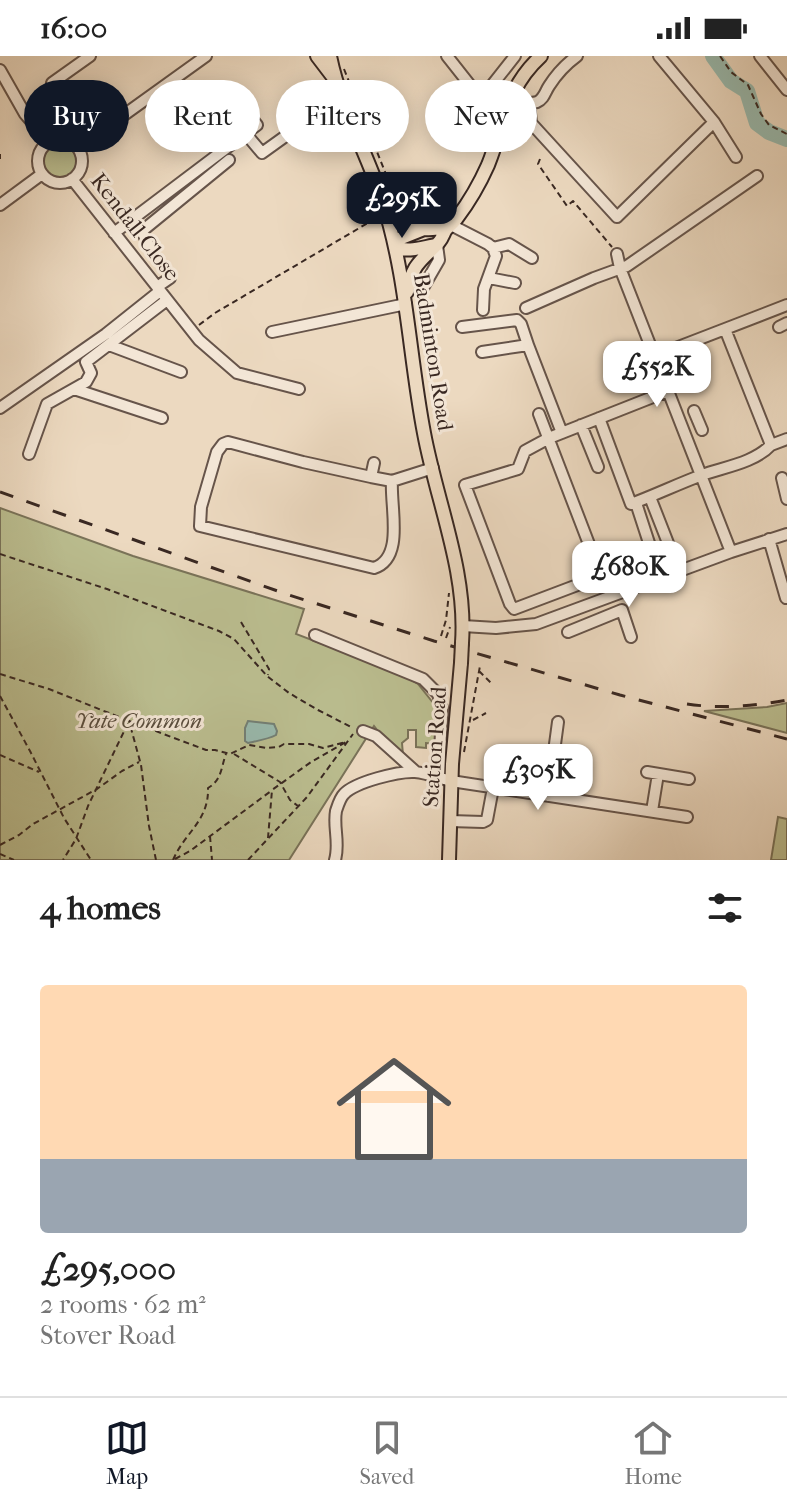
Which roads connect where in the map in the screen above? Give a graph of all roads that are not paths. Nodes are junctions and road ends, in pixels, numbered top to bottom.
1 (90, 56) edge
2 (206, 56) edge
3 (317, 56) edge
4 (330, 56) edge
5 (447, 56) edge
6 (515, 56) edge
7 (541, 56) edge
8 (577, 56) edge
9 (659, 56) edge
10 (760, 56) edge
11 (0, 70) edge
12 (56, 80) edge
13 (335, 80) joint
14 (466, 80) edge
15 (496, 80) edge
16 (520, 80) edge
17 (787, 90) edge
18 (537, 102) edge
19 (129, 111) edge
20 (24, 112) edge
21 (714, 122) junction
22 (537, 130) edge
23 (276, 143) edge
24 (260, 151) edge
25 (40, 152) edge
26 (79, 152) edge
27 (233, 152) edge
28 (364, 152) edge
29 (492, 152) edge
30 (736, 157) dead end
31 (228, 159) junction
32 (42, 174) junction
33 (757, 176) dead end
34 (72, 179) junction
35 (382, 198) junction
36 (0, 205) edge
37 (449, 227) junction
38 (424, 229) junction
39 (114, 233) junction
40 (437, 245) junction
41 (395, 247) junction
42 (150, 248) dead end
43 (493, 248) junction
44 (614, 250) road end
45 (532, 258) dead end
46 (620, 268) junction
47 (170, 278) dead end
48 (489, 278) junction
49 (515, 283) dead end
50 (162, 293) junction
51 (420, 293) dead end
52 (406, 302) junction
53 (787, 305) edge
54 (526, 308) dead end
55 (483, 310) dead end
56 (462, 327) dead end
57 (725, 329) junction
58 (272, 332) dead end
59 (109, 345) junction
60 (528, 345) junction
61 (482, 352) dead end
62 (655, 356) junction
63 (181, 372) dead end
64 (74, 389) junction
65 (299, 389) dead end
66 (668, 391) junction
67 (0, 408) edge
68 (539, 414) dead end
69 (162, 418) dead end
70 (599, 418) junction
71 (698, 420) dead end
72 (581, 425) junction
73 (682, 427) junction
74 (562, 433) junction
75 (549, 438) junction
76 (787, 439) edge
77 (771, 445) junction
78 (29, 454) dead end
79 (374, 463) dead end
80 (598, 467) dead end
81 (433, 468) junction
82 (701, 476) junction
83 (371, 477) junction
84 (782, 478) edge
85 (392, 481) junction
86 (650, 497) junction
87 (787, 499) edge
88 (636, 503) junction
89 (787, 534) edge
90 (769, 539) junction
91 (668, 543) dead end
92 (650, 546) dead end
93 (731, 552) junction
94 (786, 598) edge
95 (602, 601) junction
96 (608, 616) junction
97 (568, 632) dead end
98 (315, 635) dead end
99 (463, 635) junction
100 (631, 637) dead end
101 (558, 722) dead end
102 (359, 730) road end
103 (416, 772) junction
104 (689, 779) dead end
105 (445, 780) junction
106 (493, 788) junction
107 (548, 796) junction
108 (652, 811) junction
109 (687, 817) dead end
110 (450, 821) junction
111 (335, 860) edge
112 (449, 860) edge

1 - 12 street
2 - 19 street
3 - 13 main road, Badminton Road
4 - 13 main road, Badminton Road
5 - 14 street
6 - 15 street
7 - 16 main road
8 - 18 street
9 - 21 street
10 - 17 street
11 - 20 street
21 - 22 street
21 - 30 street
23 - 24 street
25 - 32 street
26 - 34 street
27 - 31 street
28 - 35 main road, Badminton Road
29 - 37 main road
31 - 39 street
31 - 42 street
32 - 34 street
32 - 36 street
33 - 46 street
34 - 39 street, Kendall Close
35 - 38 main road
35 - 41 main road, Badminton Road
37 - 38 main road
37 - 40 main road
37 - 43 street
38 - 41 main road
39 - 50 street, Kendall Close
40 - 41 main road
40 - 51 street
40 - 52 main road
41 - 52 main road, Badminton Road
43 - 45 street
43 - 48 street
44 - 46 street
46 - 54 street
46 - 62 street
47 - 50 street
48 - 49 street
48 - 55 street
50 - 59 street
50 - 65 street, Kendall Close
50 - 67 street
52 - 58 street
52 - 81 main road, Badminton Road
53 - 57 street
56 - 60 street
57 - 62 street
57 - 77 street
59 - 63 street
59 - 64 street
60 - 61 street
60 - 74 street
62 - 66 street
64 - 69 street
64 - 78 street
66 - 70 street
66 - 73 street
68 - 75 street
70 - 72 street
70 - 88 street
71 - 73 street
72 - 74 street
72 - 80 street
73 - 82 street
74 - 75 street
75 - 75 street
76 - 77 street
77 - 82 street
79 - 83 street
81 - 85 street
81 - 99 main road, Badminton Road
82 - 86 street
82 - 93 street
83 - 85 street
83 - 85 street
84 - 87 street
86 - 88 street
86 - 91 street
88 - 92 street
89 - 90 street
90 - 93 street
90 - 94 street
93 - 95 street
95 - 96 street
95 - 99 street
96 - 97 street
96 - 100 street
98 - 105 street
99 - 105 main road, Station Road, bridge
101 - 107 street
102 - 103 street
103 - 105 street
103 - 111 street
104 - 108 street
105 - 106 street
105 - 110 main road, Station Road
106 - 107 street
106 - 110 street
107 - 108 street
108 - 109 street
110 - 112 main road, Station Road

